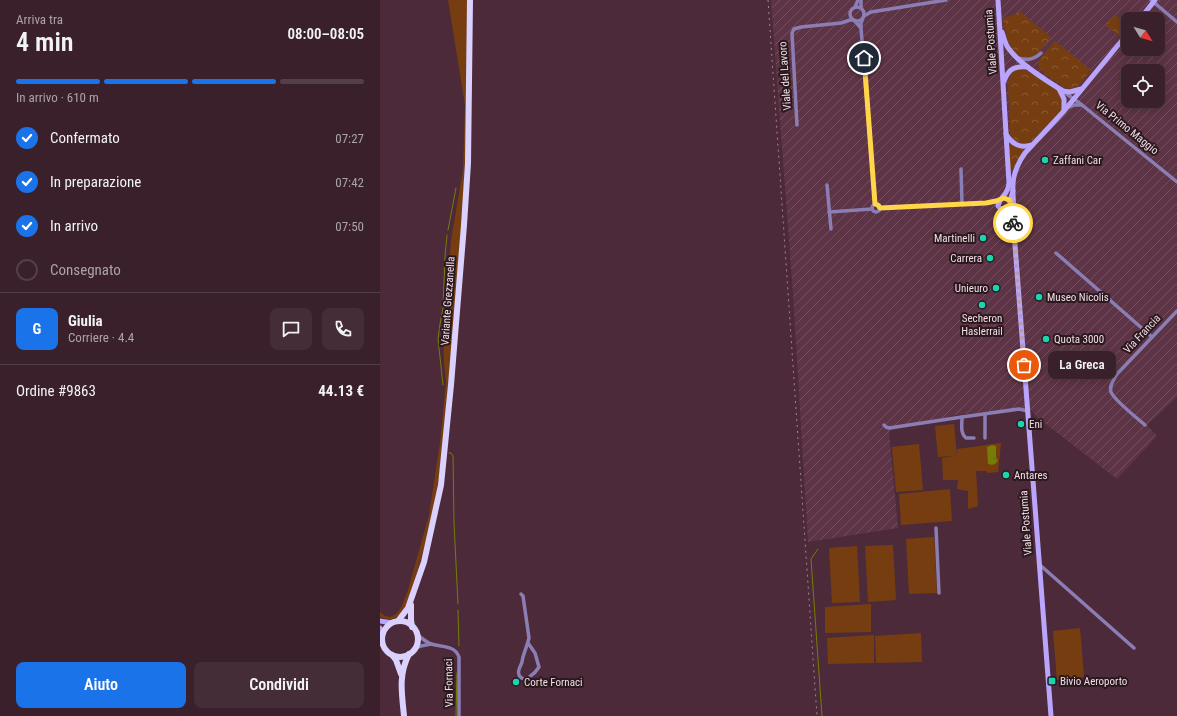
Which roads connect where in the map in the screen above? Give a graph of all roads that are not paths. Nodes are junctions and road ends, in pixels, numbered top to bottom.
1 (470, 0) edge
2 (858, 0) edge
3 (861, 0) edge
4 (946, 0) edge
5 (998, 0) edge
6 (1153, 1) edge
7 (855, 7) junction
8 (862, 8) junction
9 (871, 12) junction
10 (1145, 12) edge
11 (850, 14) junction
12 (864, 17) junction
13 (999, 18) junction
14 (854, 20) junction
15 (845, 21) junction
16 (1177, 22) edge
17 (861, 28) junction
18 (1121, 42) edge
19 (1041, 53) dead end
20 (1017, 58) junction
21 (1028, 67) junction
22 (1003, 82) junction
23 (1082, 89) junction
24 (1061, 90) junction
25 (1074, 99) junction
26 (1082, 105) junction
27 (1064, 111) junction
28 (798, 125) dead end
29 (1006, 133) junction
30 (1033, 144) junction
31 (961, 169) dead end
32 (1177, 182) edge
33 (827, 185) dead end
34 (1013, 191) junction
35 (1001, 199) junction
36 (986, 203) junction
37 (875, 204) junction
38 (962, 204) junction
39 (1010, 204) junction
40 (880, 208) junction
41 (872, 209) junction
42 (1000, 209) junction
43 (829, 212) junction
44 (830, 229) dead end
45 (1014, 232) junction
46 (1056, 253) dead end
47 (1177, 311) edge
48 (1152, 337) junction
49 (1028, 411) junction
50 (985, 414) junction
51 (962, 417) junction
52 (884, 424) dead end
53 (1145, 425) dead end
54 (974, 438) dead end
55 (985, 438) dead end
56 (936, 528) dead end
57 (1040, 565) junction
58 (940, 593) dead end
59 (521, 594) dead end
60 (412, 599) junction
61 (380, 621) edge
62 (395, 622) junction
63 (412, 626) junction
64 (382, 631) edge
65 (417, 636) junction
66 (528, 643) junction
67 (432, 644) junction
68 (415, 648) junction
69 (1134, 648) dead end
70 (409, 654) junction
71 (392, 655) junction
72 (402, 680) junction
73 (404, 716) edge
74 (459, 716) edge
75 (1051, 716) edge

1 - 60 main road, Variante Grezzanella
2 - 7 street
3 - 8 street
4 - 9 street
5 - 13 main road, Viale Postumia
6 - 10 main road
6 - 16 street
7 - 8 street
7 - 11 street
8 - 9 street
8 - 12 street
9 - 12 street
11 - 14 street
11 - 15 street
12 - 14 street
12 - 17 street
13 - 20 main road, Via Primo Maggio
13 - 22 main road, Viale Postumia
14 - 15 street
14 - 17 street
15 - 28 street, Viale del Lavoro
17 - 37 street
18 - 23 main road
19 - 20 street
20 - 21 main road, Via Primo Maggio
21 - 22 main road, Viale Postumia
21 - 24 main road, Via Primo Maggio
22 - 29 main road, Viale Postumia
23 - 24 main road
23 - 25 main road
23 - 26 street, Via Primo Maggio
24 - 25 street, Via Primo Maggio
24 - 27 main road
25 - 26 street, Via Primo Maggio
25 - 27 main road
26 - 27 street, Via Primo Maggio
26 - 32 street, Via Primo Maggio
27 - 30 main road, Via Primo Maggio
29 - 30 main road
29 - 35 main road, Viale Postumia
30 - 34 main road, Via Primo Maggio
31 - 38 street
33 - 43 street
34 - 39 main road, Viale Postumia
34 - 45 main road, Viale Postumia
35 - 36 street
35 - 39 main road
35 - 42 main road, Viale Postumia
36 - 38 street
36 - 42 street
37 - 40 street
37 - 41 street
38 - 40 street
39 - 42 main road
39 - 45 main road, Viale Postumia
40 - 41 street
41 - 43 street
42 - 45 main road, Viale Postumia
43 - 44 street
45 - 49 main road, Viale Postumia
46 - 48 street
47 - 48 street, Via Francia
48 - 53 street, Via Francia
49 - 50 street
49 - 57 main road, Viale Postumia
50 - 51 street
50 - 55 street
51 - 52 street
51 - 54 street
56 - 58 street
57 - 69 street
57 - 75 main road, Viale Postumia
59 - 66 street
60 - 62 main road, Variante Grezzanella
60 - 63 main road, Variante Grezzanella
61 - 62 main road
62 - 63 main road
62 - 64 main road, Variante Grezzanella
63 - 65 main road, Variante Grezzanella
64 - 71 main road, Variante Grezzanella
65 - 67 street, Via Fornaci
65 - 68 main road
66 - 66 street
67 - 68 street, Via Fornaci
67 - 74 street, Via Fornaci
68 - 70 main road, Variante Grezzanella
70 - 71 main road
70 - 72 main road, Variante Grezzanella
71 - 72 main road, Variante Grezzanella
72 - 73 main road, Variante Grezzanella

